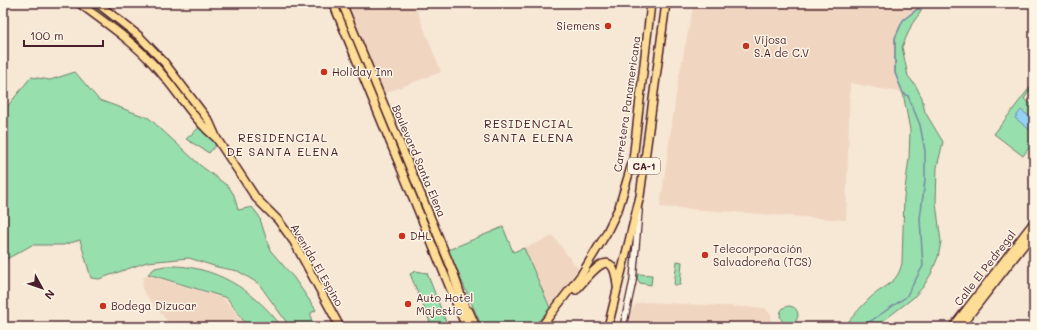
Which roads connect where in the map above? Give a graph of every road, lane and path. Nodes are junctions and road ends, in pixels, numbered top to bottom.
1 (79, 3) edge
2 (97, 3) edge
3 (333, 3) edge
4 (338, 3) edge
5 (342, 3) edge
6 (651, 3) edge
7 (666, 3) edge
8 (347, 15) junction
9 (362, 74) junction
10 (380, 96) junction
11 (372, 98) junction
12 (394, 130) junction
13 (217, 138) junction
14 (640, 196) junction
15 (1034, 222) edge
16 (1034, 232) edge
17 (453, 273) junction
18 (617, 292) junction
19 (560, 305) junction
20 (340, 327) edge
21 (466, 327) edge
22 (471, 327) edge
23 (476, 327) edge
24 (541, 327) edge
25 (608, 327) edge
26 (623, 327) edge
27 (952, 327) edge
28 (960, 327) edge

1 - 13 main road, Avenida El Espino
2 - 13 main road, Avenida El Espino
3 - 9 main road, Boulevard Santa Elena
4 - 8 main road
5 - 8 main road, Boulevard Santa Elena
6 - 19 main road, Carretera Panamericana / CA-1
7 - 14 main road, CA-1
8 - 10 main road, Boulevard Santa Elena
9 - 10 main road
9 - 11 main road, Boulevard Santa Elena
10 - 12 main road, Boulevard Santa Elena
11 - 12 main road
11 - 21 main road, Boulevard Santa Elena
12 - 17 main road, Boulevard Santa Elena
13 - 20 main road, Avenida El Espino
14 - 18 main road, CA-1
14 - 26 street
15 - 27 main road, Calle El Pedregal
16 - 28 main road, Calle El Pedregal
17 - 22 highway
17 - 23 main road, Boulevard Santa Elena
18 - 19 main road
18 - 25 main road, CA-1
19 - 24 main road, Carretera Panamericana / CA-1

